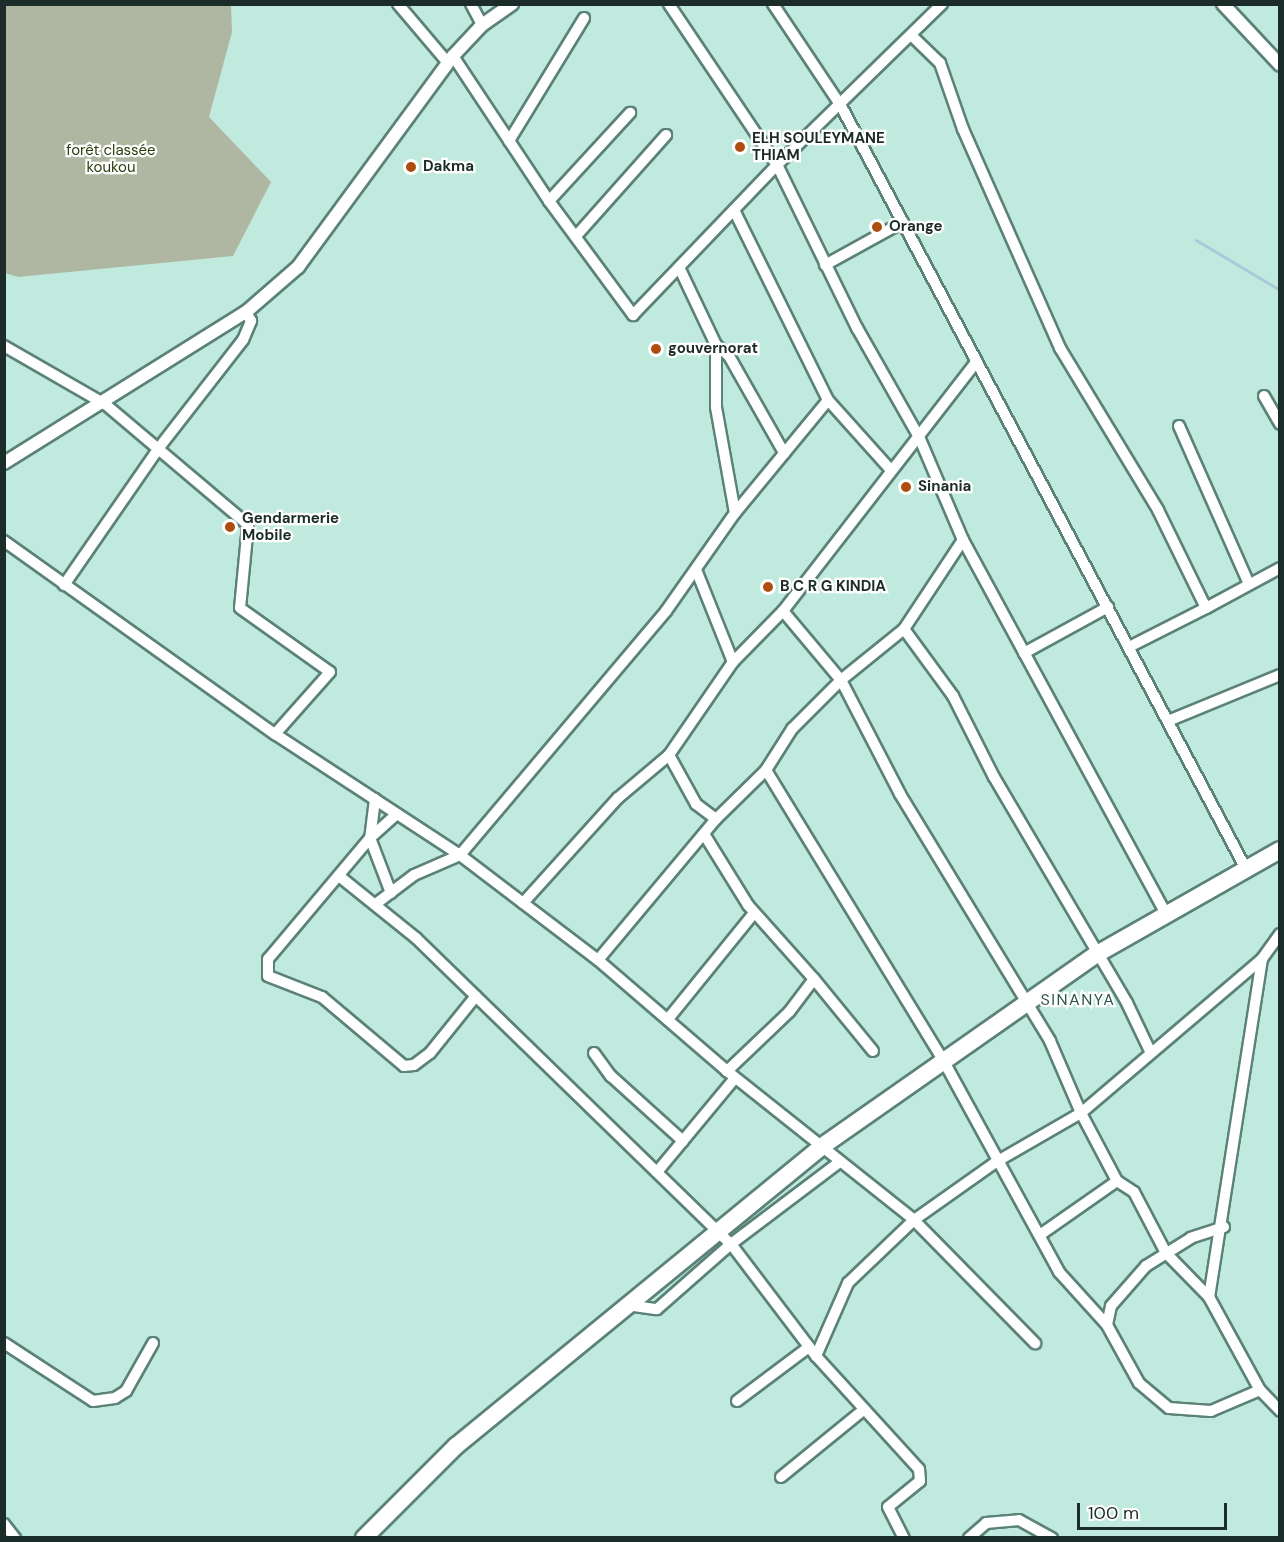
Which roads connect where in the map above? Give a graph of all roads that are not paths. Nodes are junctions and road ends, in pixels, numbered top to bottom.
1 (398, 4) edge
2 (471, 4) edge
3 (512, 4) edge
4 (669, 4) edge
5 (773, 4) edge
6 (942, 4) edge
7 (1223, 4) edge
8 (584, 18) dead end
9 (482, 25) junction
10 (912, 36) junction
11 (450, 59) junction
12 (1280, 65) edge
13 (841, 106) junction
14 (630, 113) dead end
15 (666, 135) dead end
16 (509, 141) junction
17 (777, 165) junction
18 (549, 201) junction
19 (734, 210) junction
20 (903, 222) junction
21 (577, 235) junction
22 (825, 265) junction
23 (679, 267) junction
24 (246, 312) junction
25 (716, 345) junction
26 (4, 346) edge
27 (977, 361) junction
28 (1264, 396) dead end
29 (828, 400) junction
30 (105, 404) junction
31 (1280, 424) edge
32 (1179, 426) dead end
33 (919, 437) junction
34 (158, 449) junction
35 (784, 453) junction
36 (4, 464) edge
37 (889, 468) junction
38 (735, 513) junction
39 (963, 540) junction
40 (4, 541) edge
41 (1280, 568) edge
42 (697, 573) junction
43 (1249, 584) junction
44 (64, 585) junction
45 (1108, 608) junction
46 (1206, 608) junction
47 (783, 611) junction
48 (904, 629) junction
49 (1129, 647) junction
50 (1024, 653) junction
51 (733, 662) junction
52 (1280, 675) edge
53 (841, 680) junction
54 (1168, 721) junction
55 (275, 734) junction
56 (669, 754) junction
57 (766, 770) junction
58 (375, 799) junction
59 (397, 814) junction
60 (716, 819) junction
61 (704, 834) junction
62 (370, 838) junction
63 (1280, 850) edge
64 (460, 855) junction
65 (1245, 867) junction
66 (339, 876) junction
67 (391, 893) junction
68 (377, 903) junction
69 (524, 903) junction
70 (754, 913) junction
71 (1167, 915) junction
72 (1280, 934) edge
73 (1097, 954) junction
74 (1262, 959) junction
75 (598, 960) junction
76 (814, 979) junction
77 (476, 996) junction
78 (1026, 1001) junction
79 (668, 1018) junction
80 (873, 1051) dead end
81 (594, 1053) dead end
82 (1151, 1053) junction
83 (942, 1058) junction
84 (731, 1074) junction
85 (1080, 1113) junction
86 (683, 1142) junction
87 (821, 1147) junction
88 (996, 1162) junction
89 (838, 1163) junction
90 (657, 1172) junction
91 (1117, 1181) junction
92 (914, 1220) junction
93 (1224, 1227) junction
94 (718, 1231) junction
95 (1040, 1235) junction
96 (731, 1244) junction
97 (1166, 1253) junction
98 (1209, 1297) junction
99 (627, 1305) junction
100 (1107, 1325) junction
101 (4, 1343) edge
102 (153, 1343) dead end
103 (1035, 1343) dead end
104 (809, 1347) junction
105 (816, 1356) junction
106 (1260, 1390) junction
107 (737, 1401) dead end
108 (862, 1411) junction
109 (1280, 1411) edge
110 (781, 1477) dead end
111 (4, 1524) edge
112 (15, 1538) edge
113 (364, 1538) edge
114 (904, 1538) edge
115 (969, 1538) edge
116 (1052, 1538) edge

1 - 11 street
2 - 9 street
3 - 9 street
4 - 17 street
5 - 13 street
6 - 10 street
7 - 12 street
8 - 16 street
9 - 11 street
10 - 13 street
10 - 46 street
11 - 16 street
11 - 24 street
13 - 17 street
13 - 20 street
14 - 18 street
15 - 21 street
16 - 18 street
17 - 19 street
17 - 22 street
18 - 21 street
19 - 23 street
19 - 29 street
20 - 22 street
20 - 27 street
21 - 23 street
22 - 33 street
23 - 25 street
24 - 30 street
24 - 34 street
25 - 35 street
25 - 38 street
26 - 30 street
27 - 33 street
27 - 45 street
28 - 31 street
29 - 35 street
29 - 37 street
30 - 34 street
30 - 36 street
32 - 43 street
33 - 37 street
33 - 39 street
34 - 44 street
34 - 55 street
35 - 38 street
37 - 47 street
38 - 42 street
39 - 48 street
39 - 50 street
40 - 44 street
41 - 43 street
42 - 51 street
42 - 64 street
43 - 46 street
44 - 55 street
45 - 49 street
45 - 50 street
46 - 49 street
47 - 51 street
47 - 53 street
48 - 53 street
48 - 73 street
49 - 54 street
50 - 71 street
51 - 56 street
52 - 54 street
53 - 57 street
53 - 78 street
54 - 65 street
55 - 58 street
56 - 60 street
56 - 69 street
57 - 60 street
57 - 83 street
58 - 59 street
58 - 62 street
59 - 62 street
59 - 64 street
60 - 61 street
61 - 70 street
61 - 75 street
62 - 66 street
62 - 67 street
63 - 65 highway
64 - 67 street
64 - 69 street
65 - 71 highway
66 - 68 street
66 - 77 street
67 - 68 street
68 - 77 street
69 - 75 street
70 - 76 street
70 - 79 street
71 - 73 highway
72 - 74 street
73 - 78 highway
73 - 82 street
74 - 82 street
74 - 93 street
75 - 79 street
76 - 80 street
76 - 84 street
77 - 90 street
78 - 83 highway
78 - 85 street
79 - 84 street
81 - 86 street
82 - 85 street
83 - 87 highway
83 - 88 street
84 - 86 street
84 - 87 street
85 - 88 street
85 - 91 street
86 - 90 street
87 - 89 street
87 - 94 highway
88 - 92 street
88 - 95 street
89 - 92 street
89 - 96 street
90 - 94 street
91 - 95 street
91 - 97 street
92 - 103 street
92 - 105 street
93 - 97 street
93 - 98 street
94 - 96 street
94 - 99 highway
95 - 100 street
96 - 99 street
96 - 104 street
97 - 98 street
97 - 100 street
98 - 106 street
99 - 113 highway
100 - 106 street
101 - 102 street
104 - 105 street
104 - 107 street
105 - 108 street
106 - 109 street
108 - 110 street
108 - 114 street
111 - 112 street
115 - 116 street

